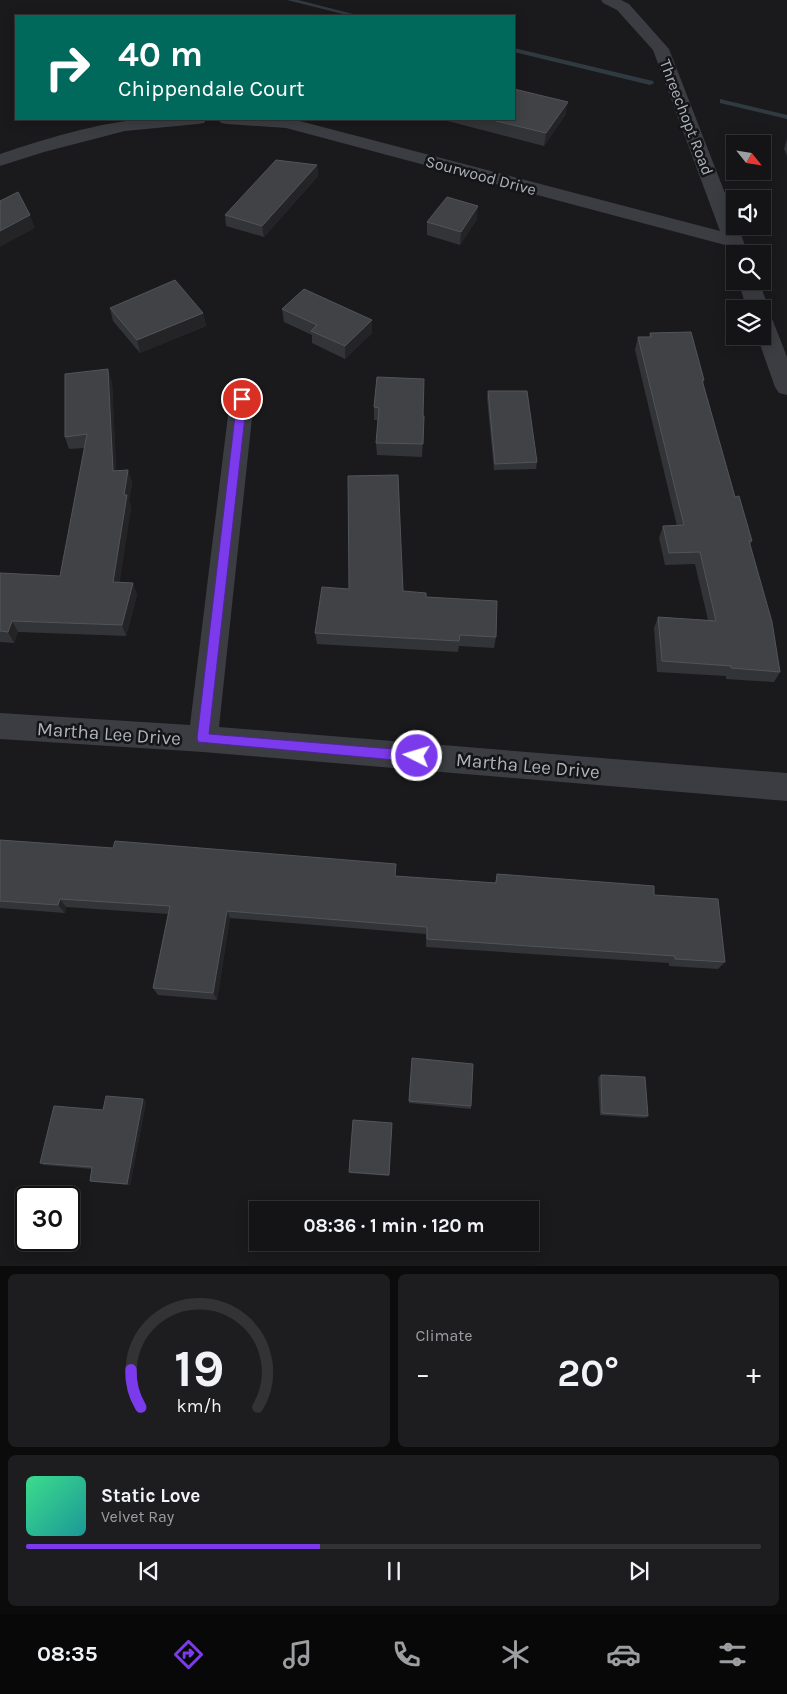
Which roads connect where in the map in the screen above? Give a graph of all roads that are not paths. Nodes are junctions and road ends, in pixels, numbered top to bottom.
1 (609, 0) edge
2 (188, 120) edge
3 (242, 120) edge
4 (0, 160) edge
5 (726, 245) edge
6 (734, 245) edge
7 (771, 345) edge
8 (787, 388) edge
9 (242, 399) dead end
10 (0, 726) edge
11 (203, 738) junction
12 (787, 786) edge

1 - 6 street, Threechopt Road
2 - 4 street
3 - 5 street, Sourwood Drive
7 - 8 street
9 - 11 street
10 - 11 street, Martha Lee Drive
11 - 12 street, Martha Lee Drive

